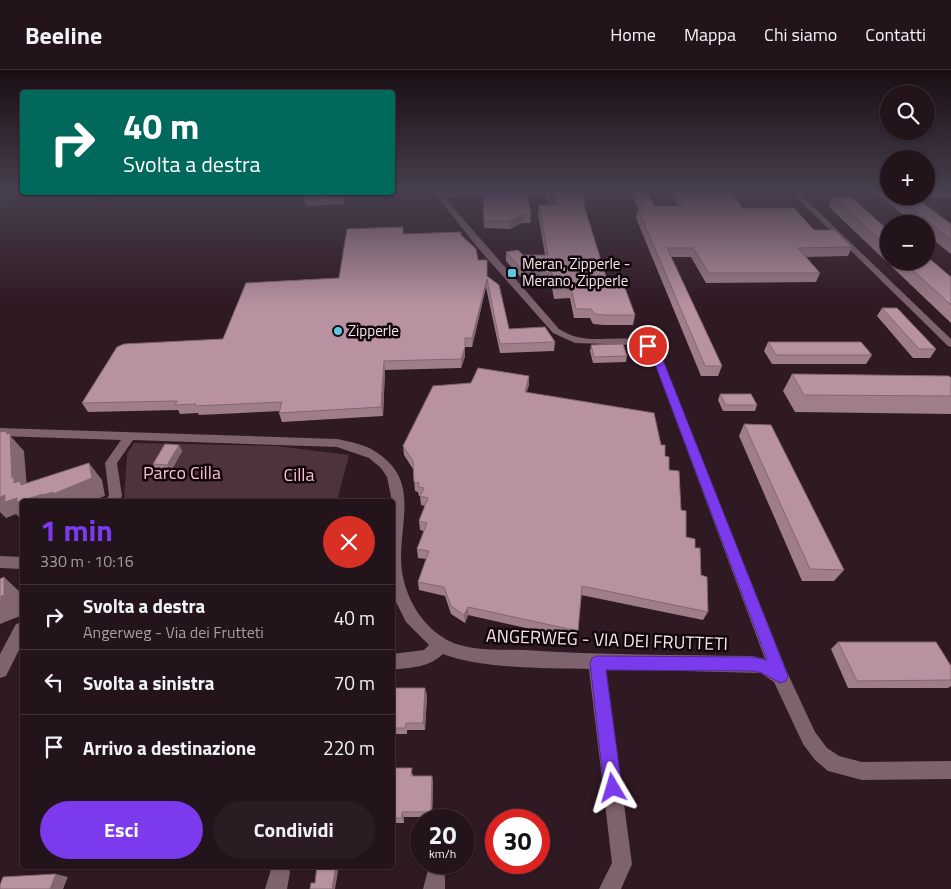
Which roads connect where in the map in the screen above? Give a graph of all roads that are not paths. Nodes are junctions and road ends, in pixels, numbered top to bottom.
1 (468, 230) edge
2 (833, 230) edge
3 (951, 344) edge
4 (0, 432) edge
5 (131, 436) junction
6 (114, 499) edge
7 (395, 547) edge
8 (0, 562) edge
9 (20, 563) edge
10 (395, 567) edge
11 (20, 633) edge
12 (441, 645) junction
13 (395, 662) edge
14 (597, 663) junction
15 (0, 670) edge
16 (780, 676) junction
17 (951, 770) edge
18 (610, 889) edge

1 - 16 street
2 - 3 street
4 - 5 street, ANGERWEG - VIA DEI FRUTTETI
5 - 6 street
5 - 7 street, ANGERWEG - VIA DEI FRUTTETI
8 - 9 street
10 - 12 street, ANGERWEG - VIA DEI FRUTTETI
11 - 15 street
12 - 13 street
12 - 14 street, ANGERWEG - VIA DEI FRUTTETI
14 - 16 street, ANGERWEG - VIA DEI FRUTTETI
14 - 18 street
16 - 17 street

